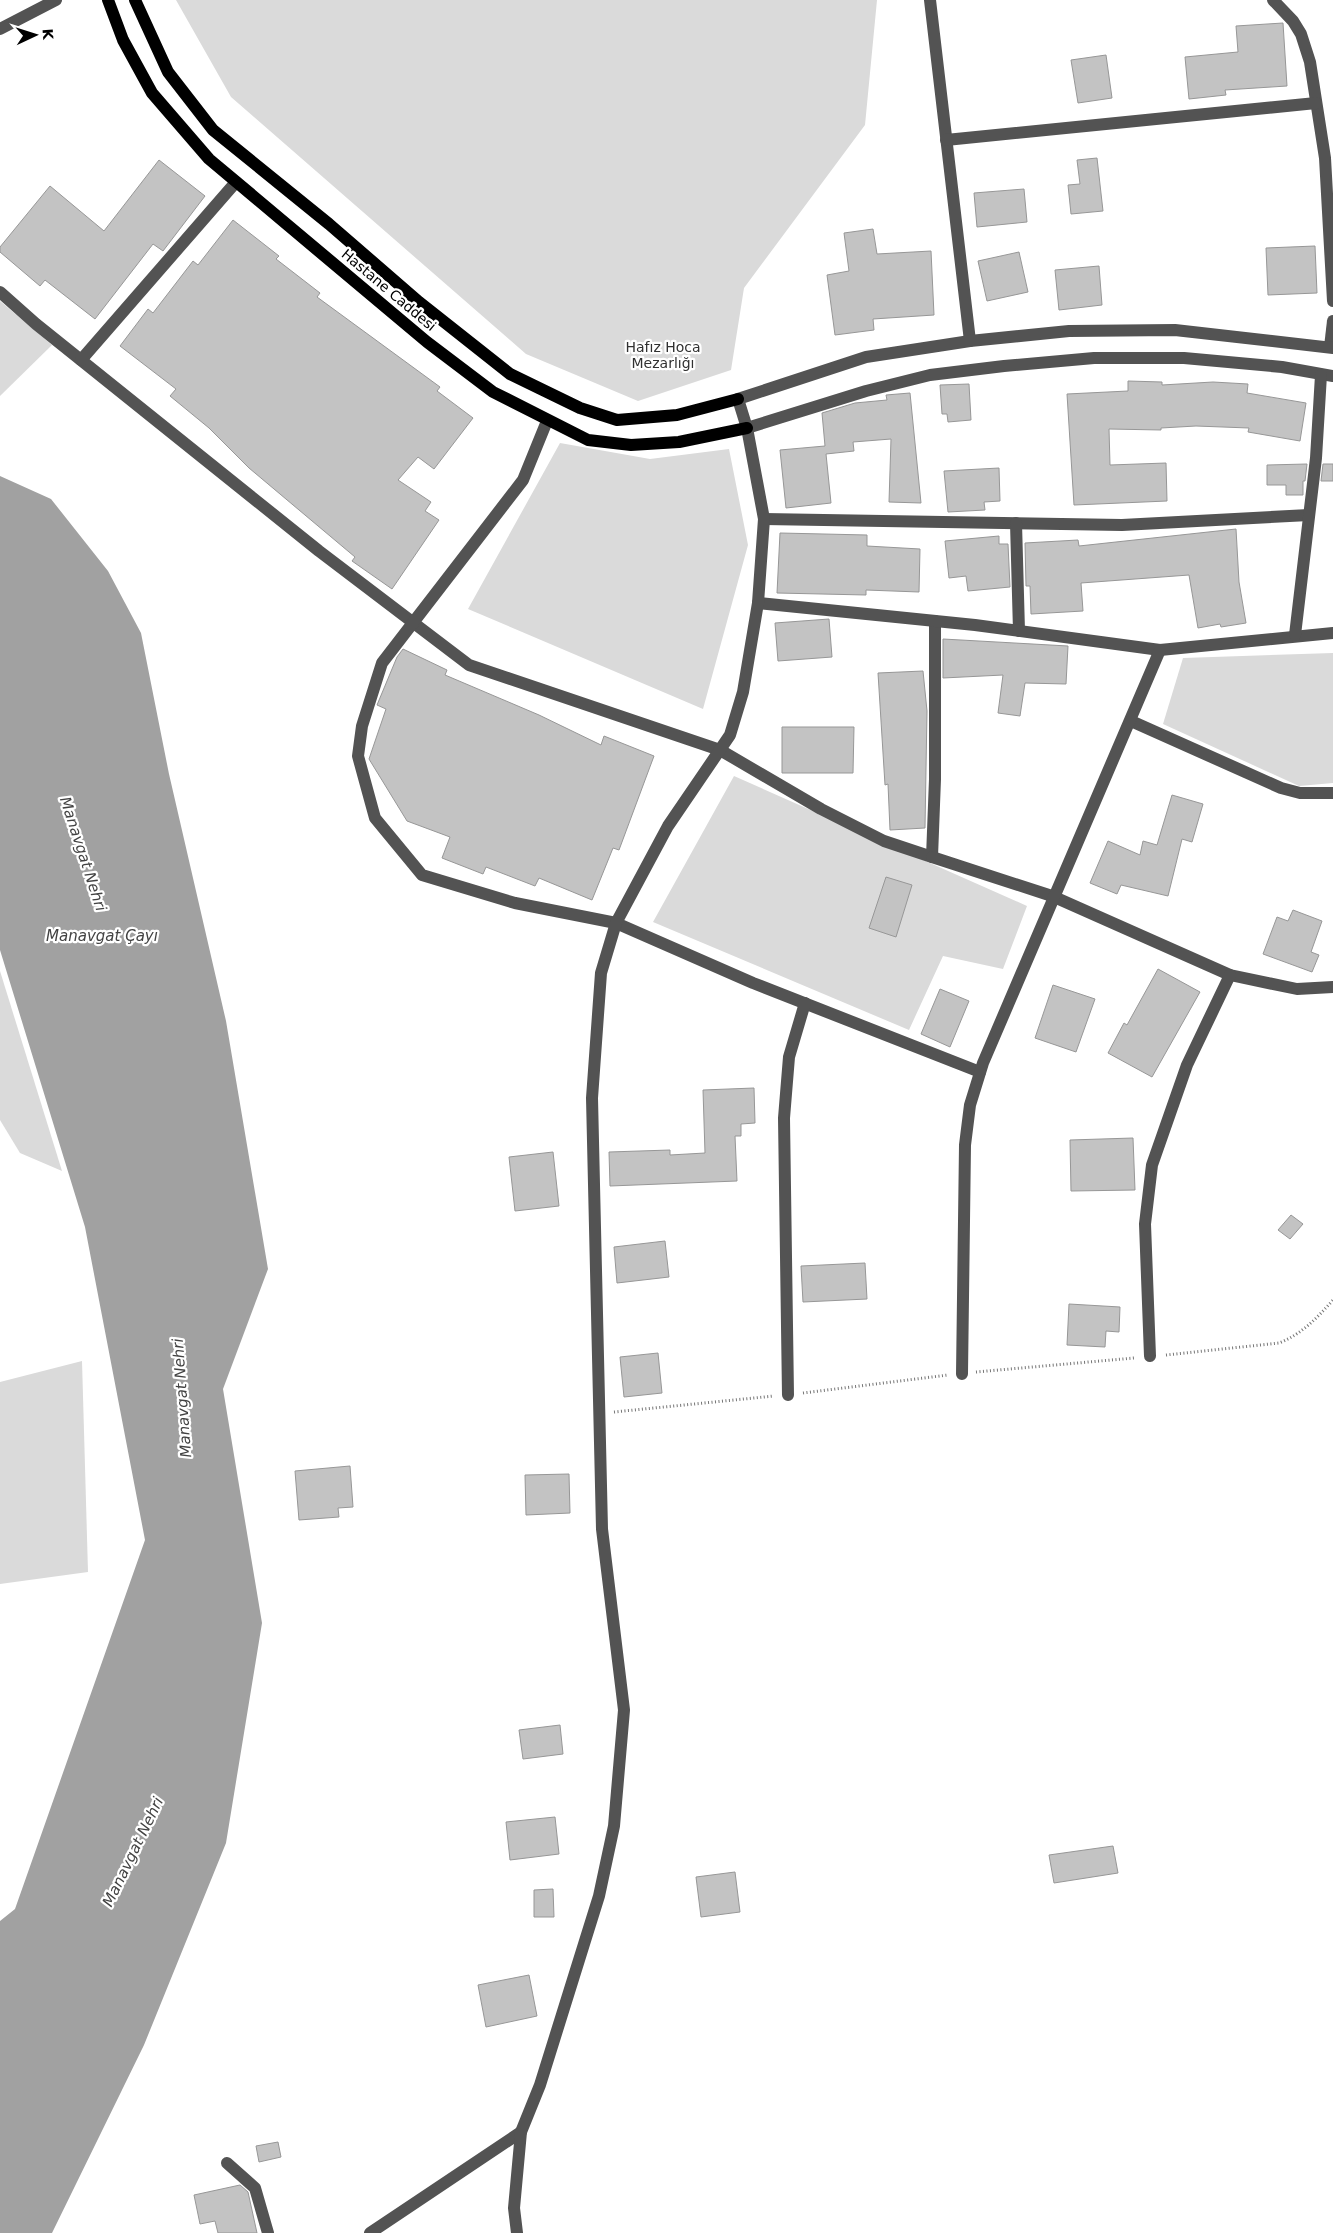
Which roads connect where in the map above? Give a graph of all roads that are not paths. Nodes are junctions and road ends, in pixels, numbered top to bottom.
1 (56, 0) edge
2 (108, 0) edge
3 (135, 0) edge
4 (930, 0) edge
5 (1273, 0) edge
6 (0, 29) edge
7 (1316, 103) junction
8 (946, 140) junction
9 (236, 182) junction
10 (0, 292) edge
11 (1333, 301) edge
12 (1333, 321) edge
13 (970, 341) junction
14 (1332, 347) edge
15 (81, 360) junction
16 (1327, 376) edge
17 (738, 399) junction
18 (546, 421) junction
19 (747, 428) junction
20 (1309, 515) junction
21 (764, 519) junction
22 (1016, 523) junction
23 (758, 603) junction
24 (935, 621) junction
25 (412, 624) junction
26 (1019, 631) junction
27 (1333, 633) edge
28 (1295, 635) junction
29 (1160, 650) junction
30 (1132, 721) junction
31 (720, 750) junction
32 (1333, 793) edge
33 (932, 857) junction
34 (1052, 896) junction
35 (616, 923) junction
36 (1230, 975) junction
37 (1333, 987) edge
38 (805, 1003) junction
39 (980, 1072) junction
40 (1150, 1356) road end
41 (962, 1374) road end
42 (788, 1395) road end
43 (521, 2132) junction
44 (227, 2162) dead end
45 (268, 2233) edge
46 (370, 2233) edge
47 (516, 2233) edge

1 - 6 street
2 - 9 main road, Hastane Caddesi
3 - 17 main road, Hastane Caddesi
4 - 8 street
5 - 7 street
7 - 8 street
7 - 11 street
8 - 13 street
9 - 15 street
9 - 18 main road, Hastane Caddesi
10 - 15 street
12 - 14 street
13 - 14 street
13 - 17 street
15 - 25 street
16 - 19 street
16 - 20 street
17 - 19 street
18 - 19 main road, Hastane Caddesi
18 - 25 street
19 - 21 street
20 - 22 street
20 - 28 street
21 - 22 street
21 - 23 street
22 - 26 street
23 - 24 street
23 - 31 street
24 - 26 street
24 - 33 street
25 - 31 street
25 - 35 street
26 - 29 street
27 - 28 street
28 - 29 street
29 - 30 street
30 - 32 street
30 - 34 street
31 - 33 street
31 - 35 street
33 - 34 street
34 - 36 street
34 - 39 street
35 - 38 street
35 - 43 street
36 - 37 street
36 - 40 street
38 - 39 street
38 - 42 street
39 - 41 street
43 - 46 street
43 - 47 street
44 - 45 street

